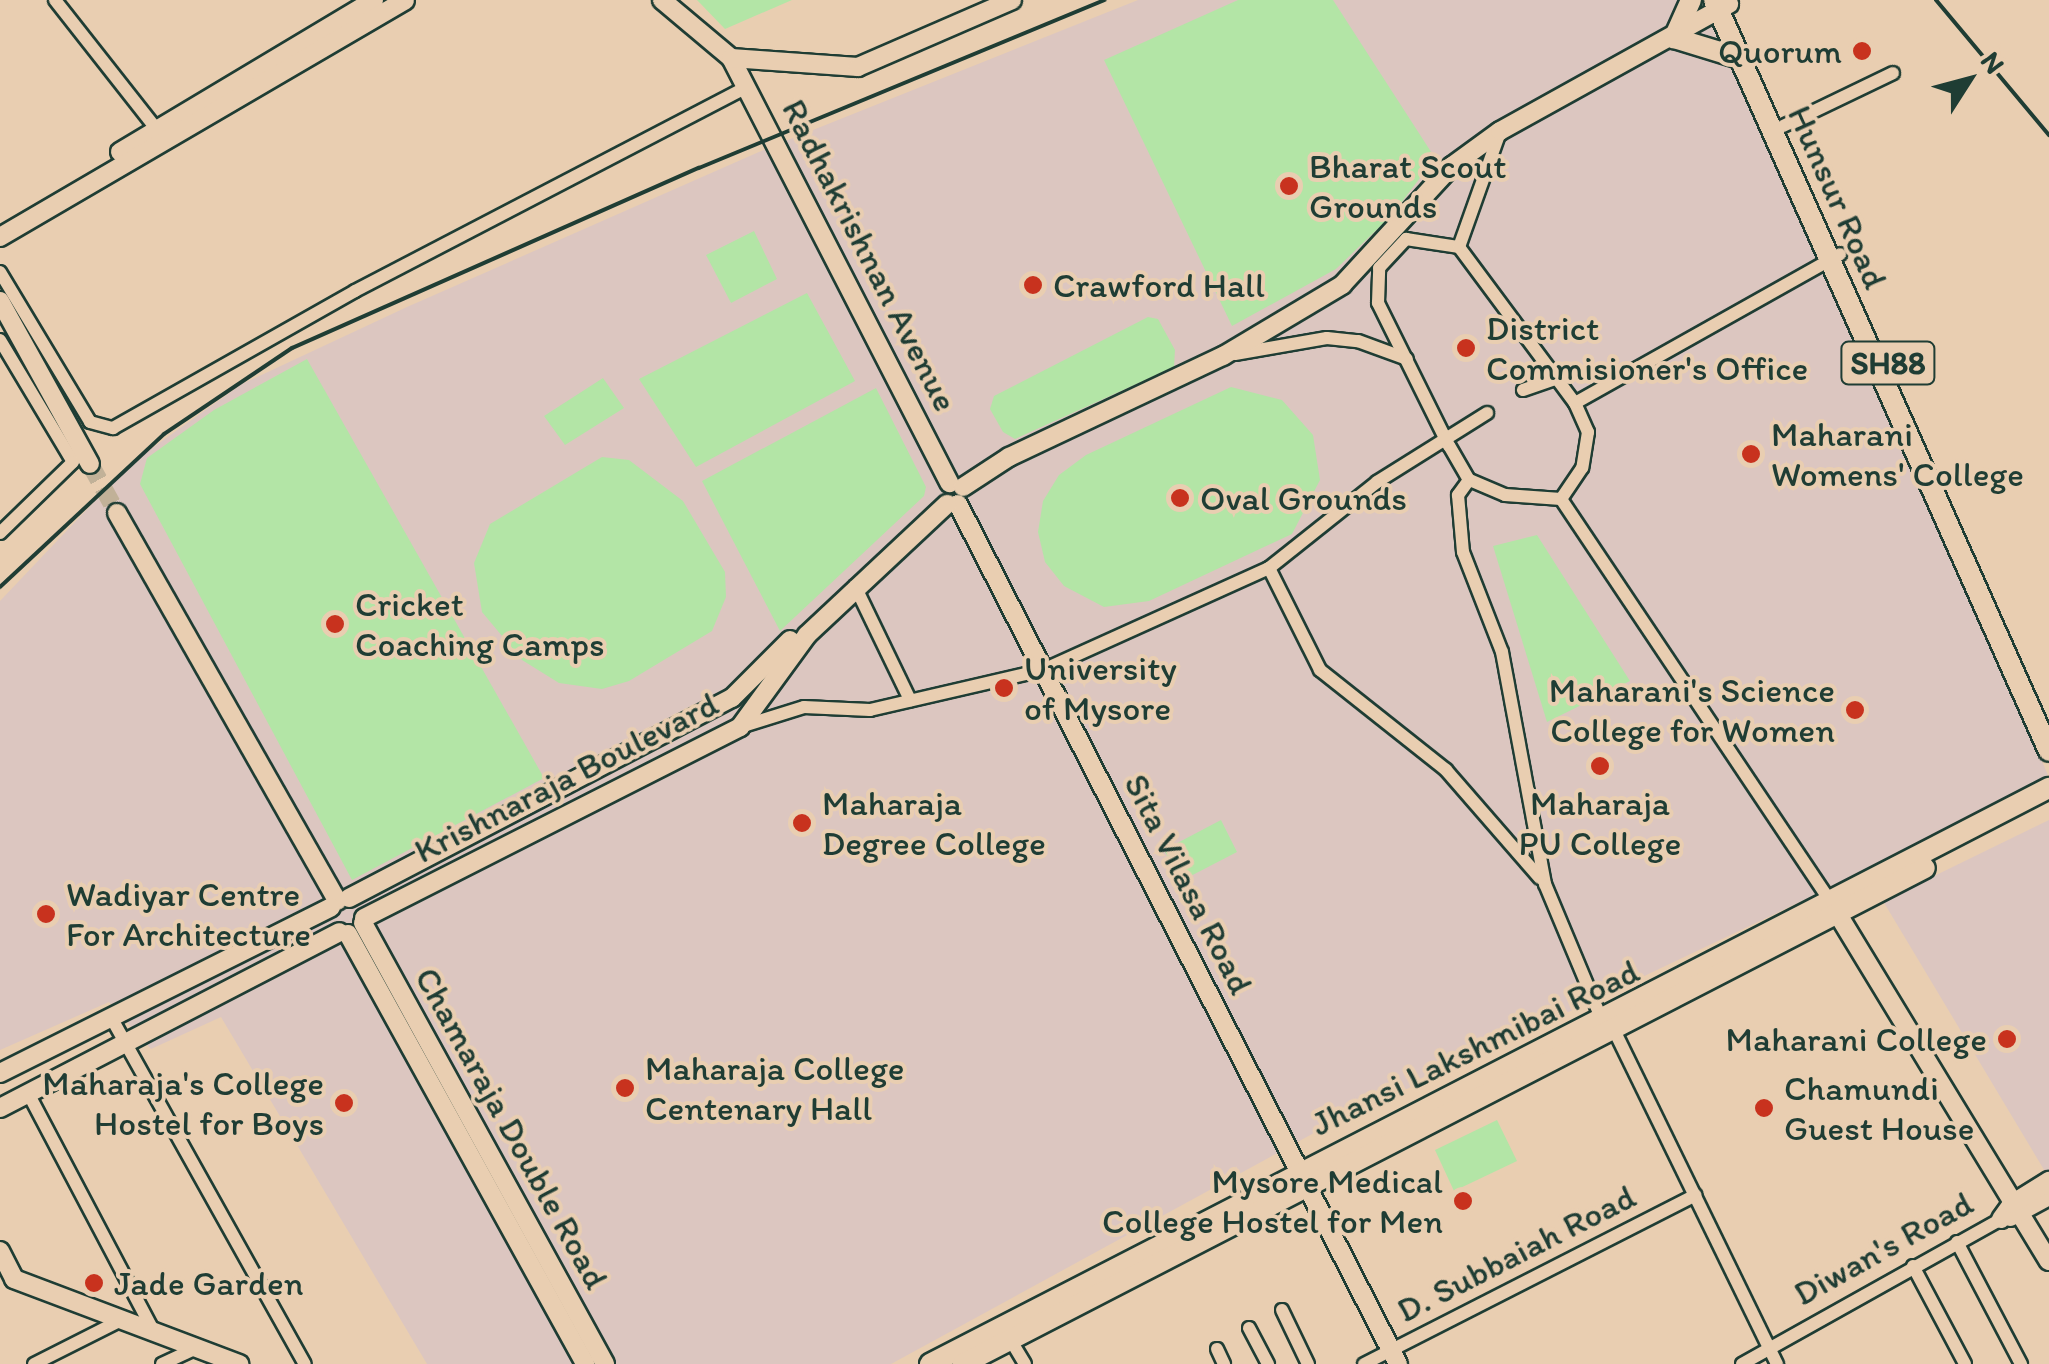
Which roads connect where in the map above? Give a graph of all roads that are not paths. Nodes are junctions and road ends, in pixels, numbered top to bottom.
1 (56, 0) edge
2 (374, 0) edge
3 (405, 0) edge
4 (662, 0) edge
5 (1012, 0) edge
6 (1691, 0) edge
7 (1722, 4) edge
8 (341, 29) junction
9 (1674, 38) junction
10 (732, 58) junction
11 (1740, 58) junction
12 (1893, 73) dead end
13 (748, 86) junction
14 (1782, 126) junction
15 (1500, 131) junction
16 (161, 135) junction
17 (0, 225) edge
18 (0, 236) edge
19 (1459, 247) junction
20 (1383, 249) junction
21 (1835, 256) junction
22 (0, 272) edge
23 (0, 301) edge
24 (0, 340) edge
25 (1223, 356) junction
26 (1407, 359) junction
27 (1557, 378) junction
28 (1523, 390) dead end
29 (1575, 404) junction
30 (1487, 413) dead end
31 (1445, 435) junction
32 (90, 464) tunnel mouth
33 (1470, 480) junction
34 (952, 494) junction
35 (1561, 500) junction
36 (117, 513) tunnel mouth
37 (0, 533) edge
38 (1269, 568) junction
39 (855, 586) junction
40 (1043, 670) junction
41 (910, 700) junction
42 (740, 727) junction
43 (2049, 727) edge
44 (2049, 751) edge
45 (2049, 788) edge
46 (2049, 799) edge
47 (1545, 884) junction
48 (339, 902) junction
49 (1835, 908) junction
50 (353, 927) junction
51 (112, 1019) junction
52 (1608, 1024) junction
53 (126, 1043) junction
54 (0, 1074) edge
55 (28, 1092) junction
56 (0, 1108) edge
57 (1303, 1179) junction
58 (2049, 1181) edge
59 (1695, 1195) junction
60 (2049, 1196) edge
61 (2011, 1213) junction
62 (1958, 1242) junction
63 (0, 1251) edge
64 (2049, 1261) edge
65 (1913, 1266) junction
66 (7, 1283) edge
67 (1282, 1310) dead end
68 (117, 1322) junction
69 (1249, 1328) dead end
70 (156, 1335) junction
71 (1010, 1339) junction
72 (194, 1348) junction
73 (1217, 1349) dead end
74 (1770, 1350) junction
75 (1395, 1358) edge
76 (34, 1364) edge
77 (162, 1364) edge
78 (239, 1364) edge
79 (305, 1364) edge
80 (585, 1364) edge
81 (605, 1364) edge
82 (930, 1364) edge
83 (963, 1364) edge
84 (1025, 1364) edge
85 (1224, 1364) edge
86 (1268, 1364) edge
87 (1308, 1364) edge
88 (1364, 1364) edge
89 (1742, 1364) edge
90 (1777, 1364) edge
91 (1964, 1364) edge
92 (2021, 1364) edge

1 - 16 street
2 - 8 street
3 - 8 street
4 - 10 street
5 - 10 street
6 - 9 main road
7 - 9 street
7 - 11 main road, Hunsur Road
7 - 14 main road, SH88
8 - 16 street
9 - 11 main road
9 - 15 street
10 - 13 street, Radhakrishnan Avenue
11 - 21 main road, Hunsur Road
12 - 14 street
13 - 22 street
13 - 34 street, Radhakrishnan Avenue
14 - 21 main road, SH88
15 - 19 street
15 - 20 street
16 - 17 street
16 - 18 street
19 - 20 street
19 - 27 street
20 - 25 street
20 - 26 street
21 - 29 street
21 - 43 main road, SH88
21 - 44 main road, Hunsur Road
23 - 32 street
24 - 37 street
25 - 26 street
25 - 34 street
26 - 31 street
27 - 28 street
27 - 29 street
29 - 35 street
30 - 31 street
31 - 33 street
31 - 38 street
33 - 35 street
33 - 47 street
34 - 39 street, Krishnaraja Boulevard
34 - 40 street, Sita Vilasa Road
34 - 48 street, Krishnaraja Boulevard
35 - 49 street
36 - 48 street
38 - 40 street
38 - 47 street
39 - 41 street
39 - 42 street, Krishnaraja Boulevard
40 - 41 street
40 - 57 street, Sita Vilasa Road
41 - 42 street
42 - 50 street, Krishnaraja Boulevard
45 - 49 main road, Jhansi Lakshmibai Road
46 - 49 main road, Jhansi Lakshmibai Road
47 - 52 street
48 - 50 street
48 - 50 street
48 - 51 street, Krishnaraja Boulevard
49 - 52 main road, Jhansi Lakshmibai Road
49 - 61 street
50 - 53 street, Krishnaraja Boulevard
50 - 80 street, Chamaraja Double Road
50 - 81 street, Chamaraja Double Road
51 - 53 street
51 - 54 street, Krishnaraja Boulevard
52 - 57 main road, Jhansi Lakshmibai Road
52 - 59 street
53 - 55 street, Krishnaraja Boulevard
53 - 79 street
55 - 56 street, Krishnaraja Boulevard
55 - 70 street
57 - 71 main road, Jhansi Lakshmibai Road
57 - 75 street, Sita Vilasa Road
57 - 82 main road, Jhansi Lakshmibai Road
58 - 61 street, Diwan's Road
59 - 74 street
59 - 75 street, D. Subbaiah Road
60 - 61 street
61 - 62 street, Diwan's Road
61 - 64 street
62 - 65 street, Diwan's Road
62 - 92 street
63 - 66 street
65 - 74 street, Diwan's Road
65 - 91 street
66 - 68 street
67 - 87 street
68 - 70 street
68 - 76 street
69 - 86 street
70 - 72 street
71 - 83 main road, Jhansi Lakshmibai Road
71 - 84 street
72 - 77 street
72 - 78 street
73 - 85 street
74 - 89 street, Diwan's Road
74 - 90 street
75 - 88 street, D. Subbaiah Road

